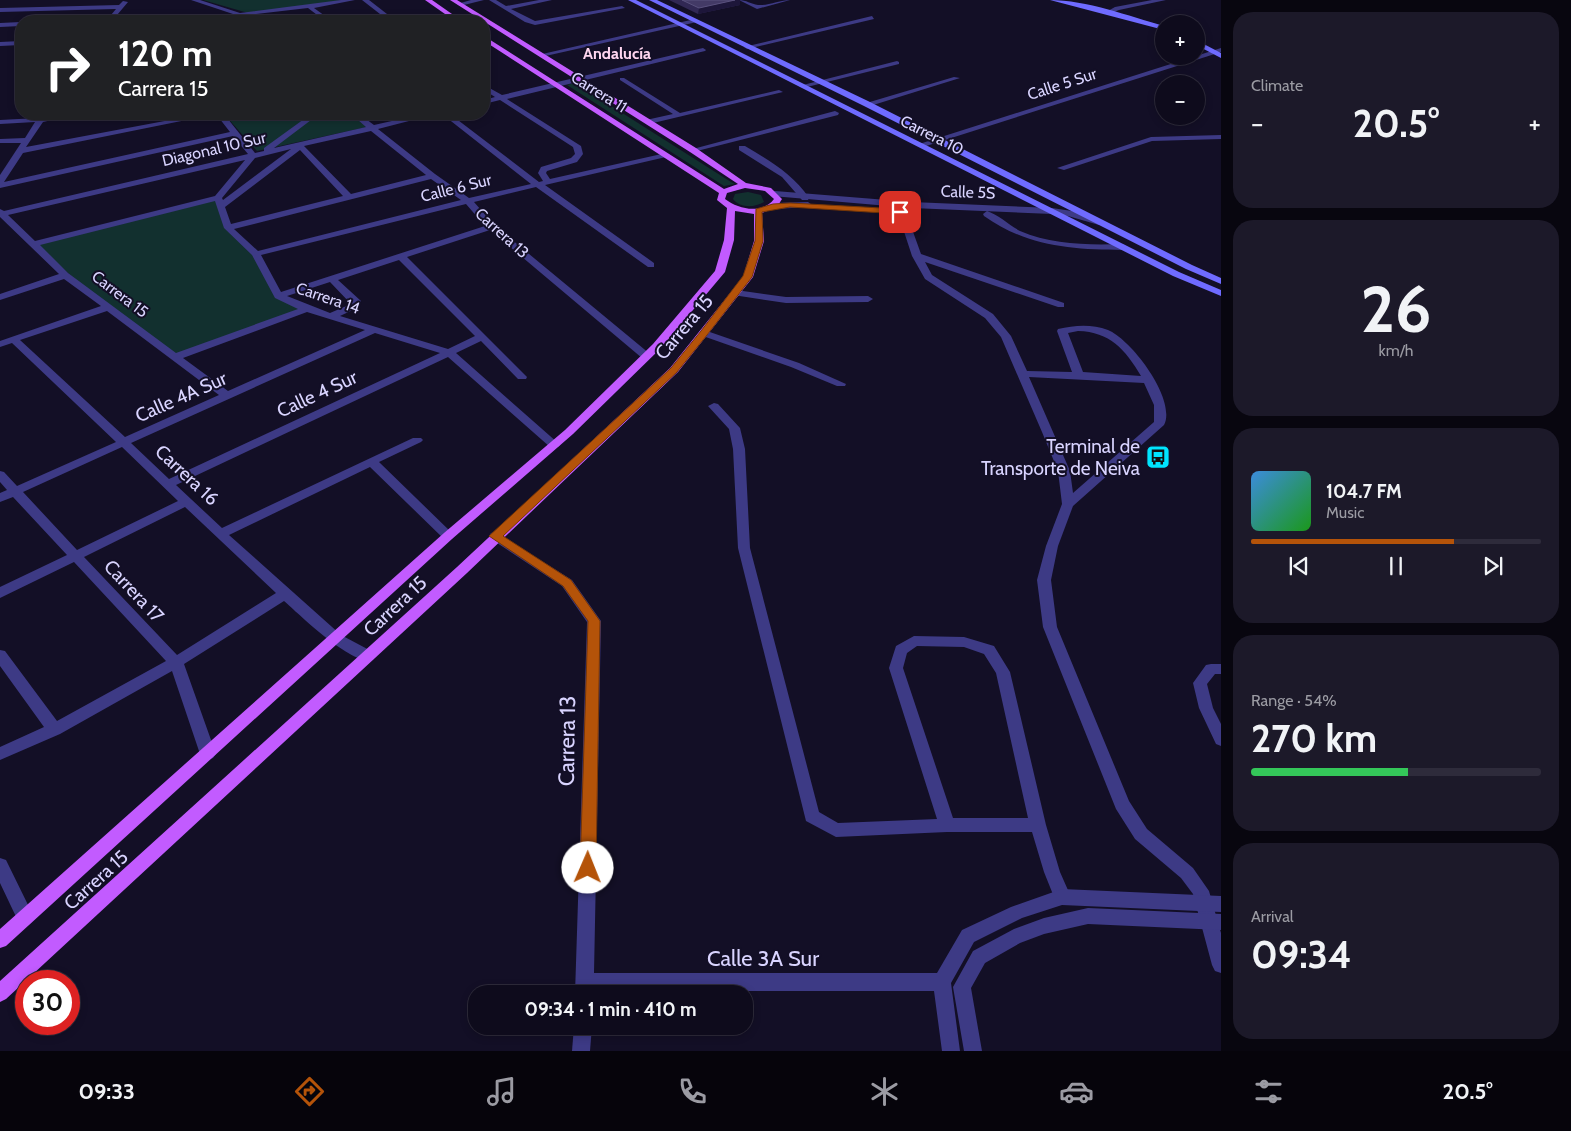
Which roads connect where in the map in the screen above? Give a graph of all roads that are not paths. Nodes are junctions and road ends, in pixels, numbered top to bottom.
1 (126, 0) edge
2 (194, 0) edge
3 (352, 0) edge
4 (365, 0) edge
5 (428, 0) edge
6 (481, 0) edge
7 (492, 0) edge
8 (549, 0) edge
9 (631, 0) edge
10 (652, 0) edge
11 (742, 0) edge
12 (787, 0) edge
13 (1053, 0) edge
14 (1075, 0) edge
15 (1163, 0) edge
16 (456, 2) edge
17 (122, 6) junction
18 (311, 8) junction
19 (506, 8) junction
20 (622, 8) dead end
21 (1117, 8) junction
22 (0, 10) edge
23 (1109, 12) junction
24 (240, 14) junction
25 (114, 15) edge
26 (234, 15) edge
27 (321, 15) edge
28 (385, 15) edge
29 (450, 15) edge
30 (477, 15) edge
31 (872, 18) dead end
32 (1155, 19) edge
33 (695, 22) junction
34 (490, 23) edge
35 (15, 24) edge
36 (0, 25) edge
37 (680, 25) junction
38 (1155, 25) edge
39 (1205, 41) edge
40 (490, 42) edge
41 (15, 43) edge
42 (0, 44) edge
43 (1205, 45) edge
44 (747, 47) junction
45 (703, 50) dead end
46 (1218, 50) edge
47 (541, 55) junction
48 (1221, 56) edge
49 (897, 63) dead end
50 (956, 78) dead end
51 (580, 79) junction
52 (622, 79) dead end
53 (820, 82) junction
54 (555, 85) junction
55 (803, 86) junction
56 (490, 91) edge
57 (780, 92) dead end
58 (500, 98) junction
59 (490, 100) edge
60 (867, 104) junction
61 (835, 113) dead end
62 (679, 115) junction
63 (17, 120) edge
64 (40, 120) edge
65 (182, 120) edge
66 (224, 120) edge
67 (307, 120) edge
68 (362, 120) edge
69 (406, 120) edge
70 (454, 120) edge
71 (0, 122) edge
72 (649, 122) junction
73 (372, 128) junction
74 (235, 134) junction
75 (1221, 137) edge
76 (936, 139) junction
77 (26, 140) junction
78 (0, 141) edge
79 (920, 145) junction
80 (299, 146) junction
81 (742, 148) dead end
82 (693, 150) junction
83 (19, 151) junction
84 (264, 152) junction
85 (252, 155) junction
86 (663, 155) junction
87 (4, 168) edge
88 (1061, 168) dead end
89 (432, 176) junction
90 (0, 181) edge
91 (548, 182) junction
92 (537, 184) junction
93 (0, 185) edge
94 (744, 185) junction
95 (723, 192) junction
96 (775, 194) junction
97 (348, 196) junction
98 (805, 198) junction
99 (468, 200) junction
100 (220, 202) junction
101 (773, 206) junction
102 (731, 207) junction
103 (899, 208) junction
104 (758, 210) junction
105 (1052, 211) junction
106 (2, 213) edge
107 (987, 214) junction
108 (1099, 222) junction
109 (1081, 225) junction
110 (491, 227) junction
111 (228, 228) junction
112 (34, 244) junction
113 (1123, 247) junction
114 (256, 254) junction
115 (916, 256) junction
116 (402, 257) junction
117 (651, 265) dead end
118 (65, 275) junction
119 (332, 279) junction
120 (1221, 281) edge
121 (736, 293) junction
122 (1221, 293) edge
123 (278, 296) junction
124 (0, 297) edge
125 (868, 299) dead end
126 (1061, 305) dead end
127 (108, 307) junction
128 (307, 308) junction
129 (332, 316) junction
130 (375, 330) junction
131 (704, 333) junction
132 (482, 337) junction
133 (13, 339) junction
134 (0, 344) edge
135 (448, 352) junction
136 (646, 356) junction
137 (175, 357) junction
138 (1023, 374) junction
139 (1079, 375) junction
140 (522, 378) dead end
141 (1148, 380) junction
142 (841, 384) dead end
143 (227, 396) junction
144 (714, 406) dead end
145 (418, 440) dead end
146 (124, 442) junction
147 (554, 445) junction
148 (372, 462) junction
149 (0, 475) edge
150 (168, 484) junction
151 (14, 491) junction
152 (0, 498) edge
153 (186, 501) junction
154 (1068, 504) junction
155 (222, 533) junction
156 (448, 536) junction
157 (495, 536) junction
158 (76, 556) junction
159 (0, 593) edge
160 (285, 594) junction
161 (336, 639) junction
162 (0, 655) edge
163 (368, 656) junction
164 (176, 663) junction
165 (1221, 669) edge
166 (54, 730) junction
167 (1221, 740) edge
168 (0, 754) edge
169 (208, 754) junction
170 (1038, 825) junction
171 (947, 826) junction
172 (0, 865) edge
173 (1062, 897) junction
174 (1214, 913) edge
175 (25, 918) junction
176 (0, 940) edge
177 (1221, 965) edge
178 (942, 982) junction
179 (585, 985) edge
180 (753, 985) edge
181 (0, 993) edge
182 (582, 1035) edge
183 (581, 1051) edge
184 (951, 1051) edge
185 (973, 1051) edge

1 - 17 street
2 - 24 street
3 - 18 street
4 - 28 street
5 - 29 main road
6 - 16 street
7 - 19 street
8 - 19 street
9 - 37 main road, Carrera 10
10 - 33 main road, Carrera 10
11 - 12 street
13 - 23 main road
14 - 21 main road
15 - 21 street
16 - 30 main road, Carrera 11
17 - 22 street
17 - 25 street
18 - 24 street
18 - 27 street
19 - 20 street
21 - 23 street
21 - 32 main road
23 - 38 main road
24 - 26 street
31 - 44 street
33 - 37 street
33 - 44 main road, Carrera 10
34 - 47 main road, Carrera 11
35 - 36 street
37 - 47 street
37 - 55 main road, Carrera 10
39 - 46 main road
40 - 54 main road, Carrera 11
41 - 42 street
43 - 46 main road
44 - 53 main road, Carrera 10
45 - 51 street
46 - 48 main road
46 - 76 street, Calle 5 Sur
47 - 51 main road, Carrera 11
49 - 53 street
50 - 60 street
51 - 54 street
51 - 72 main road, Carrera 11
52 - 62 street
53 - 55 street
53 - 60 main road, Carrera 10
54 - 58 street
54 - 86 main road, Carrera 11
55 - 79 main road, Carrera 10
56 - 58 street
57 - 62 street
58 - 59 street
58 - 91 street
60 - 76 main road, Carrera 10
61 - 82 street
62 - 72 street
63 - 71 street
64 - 77 street
65 - 83 street
66 - 74 street
67 - 84 street
68 - 73 street, Carrera 13
69 - 73 street, Diagonal 10 Sur
70 - 92 street
72 - 82 main road, Carrera 11
73 - 80 street, Diagonal 10 Sur
73 - 89 street, Carrera 13
74 - 85 street
74 - 93 street
75 - 88 street
76 - 79 street, Calle 5 Sur
76 - 108 main road, Carrera 10
77 - 78 street
77 - 83 street
79 - 105 main road, Carrera 10
80 - 84 street, Diagonal 10 Sur
80 - 97 street
80 - 100 street
81 - 98 street
82 - 94 main road, Carrera 11
83 - 87 street
84 - 85 street, Diagonal 10 Sur
85 - 100 street
85 - 106 street, Diagonal 10 Sur
86 - 91 street, Calle 6 Sur
86 - 95 main road, Carrera 11
87 - 90 street
89 - 97 street
89 - 99 street, Carrera 13
91 - 92 street, Calle 6 Sur
92 - 99 street, Calle 6 Sur
92 - 117 street
94 - 95 main road
94 - 96 main road
95 - 102 main road
96 - 98 street, Calle 5S
96 - 101 main road
97 - 111 street
98 - 103 street, Calle 5S
99 - 110 street, Carrera 13
99 - 114 street, Calle 6 Sur
100 - 111 street, Carrera 14
100 - 112 street
101 - 103 street, Calle 5S
101 - 104 main road
102 - 104 main road
102 - 136 main road, Carrera 15
103 - 105 street, Calle 5S
103 - 107 street, Calle 5S
103 - 115 street
104 - 121 main road, Carrera 15
105 - 108 street, Calle 5S
105 - 109 main road, Carrera 10
106 - 112 street, Carrera 15
107 - 109 street, Calle 5S
107 - 113 street
108 - 120 main road, Carrera 10
109 - 113 main road, Carrera 10
110 - 116 street
110 - 136 street, Carrera 13
111 - 114 street, Carrera 14
112 - 118 street, Carrera 15
113 - 122 main road, Carrera 10
114 - 123 street, Carrera 14
115 - 126 street
115 - 138 street
116 - 119 street
116 - 132 street
118 - 124 street
118 - 127 street, Carrera 15
119 - 123 street
119 - 129 street
121 - 125 street
121 - 131 main road, Carrera 15
123 - 128 street, Carrera 14
127 - 133 street
127 - 137 street, Carrera 15
128 - 129 street, Carrera 14
128 - 137 street
129 - 130 street, Carrera 14
130 - 135 street, Carrera 14
130 - 143 street, Calle 4A Sur
131 - 142 street
131 - 157 main road, Carrera 15
132 - 135 street, Calle 4 Sur
132 - 140 street
133 - 134 street
133 - 146 street, Carrera 16
135 - 147 street, Carrera 14
135 - 150 street, Calle 4 Sur
136 - 147 main road, Carrera 15
137 - 143 street, Carrera 15
138 - 139 street
138 - 154 street
139 - 141 street
139 - 141 street
141 - 154 street
143 - 146 street, Calle 4A Sur
144 - 171 street
145 - 148 street
146 - 150 street, Carrera 16
146 - 151 street, Calle 4A Sur
147 - 156 main road, Carrera 15
148 - 155 street
148 - 156 street
149 - 151 street, Carrera 17
150 - 153 street, Carrera 16
151 - 152 street, Calle 4A Sur
151 - 158 street, Carrera 17
153 - 155 street, Carrera 16
153 - 158 street
154 - 174 street
155 - 160 street, Carrera 16
156 - 161 main road, Carrera 15
157 - 163 main road, Carrera 15
157 - 179 street, Carrera 13
158 - 159 street
158 - 164 street, Carrera 17
160 - 161 street, Carrera 16
160 - 164 street
161 - 163 street, Carrera 16
161 - 169 main road, Carrera 15
162 - 166 street
163 - 181 main road, Carrera 15
164 - 166 street
164 - 169 street, Carrera 17
165 - 167 street
166 - 168 street
169 - 175 main road, Carrera 15
170 - 171 street
170 - 171 street
170 - 173 street
172 - 175 street
173 - 174 street
173 - 178 street
174 - 177 street
174 - 185 street
175 - 176 main road, Carrera 15
178 - 180 street, Calle 3A Sur
178 - 184 street
182 - 183 street

